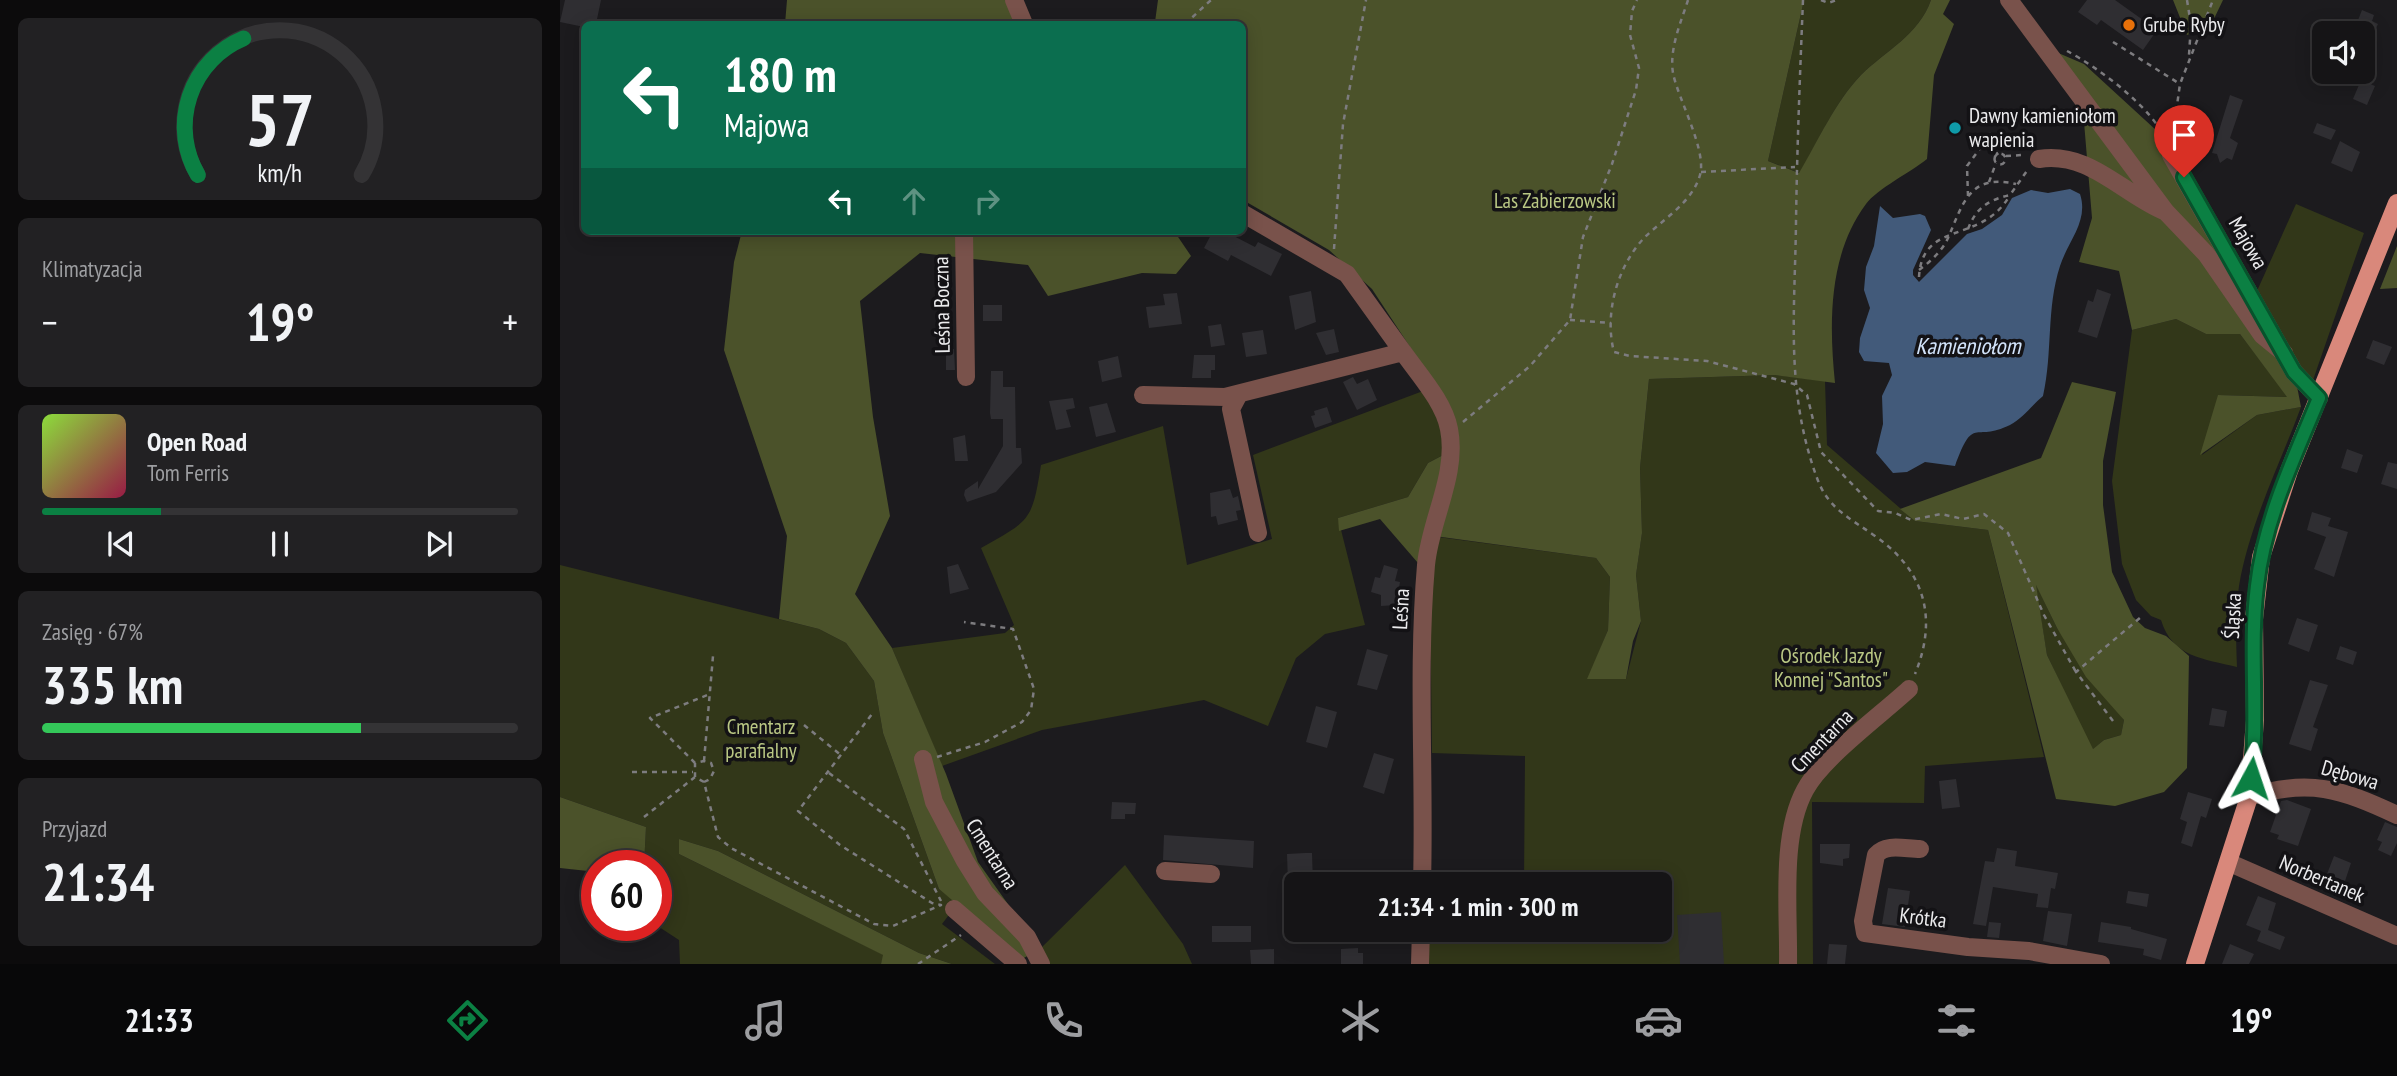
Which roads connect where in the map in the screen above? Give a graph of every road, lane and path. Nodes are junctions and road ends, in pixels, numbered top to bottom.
1 (1014, 0) edge
2 (1211, 0) edge
3 (1366, 0) edge
4 (1637, 0) edge
5 (1688, 0) edge
6 (1803, 0) edge
7 (1821, 0) edge
8 (1837, 0) edge
9 (2009, 0) edge
10 (2187, 0) edge
11 (2213, 0) edge
12 (1023, 21) edge
13 (1188, 21) edge
14 (2036, 33) junction
15 (2113, 42) dead end
16 (2189, 58) junction
17 (2180, 84) junction
18 (1984, 143) junction
19 (1991, 144) junction
20 (1998, 155) junction
21 (2171, 155) junction
22 (2005, 156) junction
23 (2037, 161) junction
24 (1996, 163) junction
25 (1797, 167) junction
26 (1701, 172) junction
27 (1989, 183) junction
28 (2016, 184) junction
29 (2010, 195) junction
30 (1968, 197) junction
31 (2395, 211) edge
32 (2166, 212) junction
33 (1246, 215) edge
34 (1968, 230) junction
35 (1949, 234) junction
36 (964, 235) edge
37 (1329, 263) junction
38 (2254, 264) dead end
39 (1919, 270) junction
40 (1919, 277) dead end
41 (2242, 279) junction
42 (1570, 320) junction
43 (1611, 323) junction
44 (1403, 352) junction
45 (2284, 352) junction
46 (966, 377) dead end
47 (1794, 384) junction
48 (1239, 394) junction
49 (1143, 395) dead end
50 (2319, 398) junction
51 (1450, 433) junction
52 (1258, 533) dead end
53 (2141, 618) dead end
54 (964, 622) dead end
55 (713, 656) dead end
56 (2076, 672) junction
57 (1909, 690) joint
58 (709, 694) junction
59 (872, 714) dead end
60 (2113, 721) dead end
61 (804, 725) dead end
62 (842, 756) junction
63 (923, 759) joint
64 (704, 761) junction
65 (695, 764) junction
66 (632, 772) dead end
67 (693, 772) junction
68 (829, 773) junction
69 (695, 777) junction
70 (704, 782) junction
71 (2249, 797) junction
72 (2397, 815) edge
73 (644, 817) dead end
74 (1920, 849) dead end
75 (2230, 863) junction
76 (1166, 871) dead end
77 (1422, 872) edge
78 (1211, 874) dead end
79 (948, 907) junction
80 (975, 927) junction
81 (2397, 936) edge
82 (1420, 942) edge
83 (918, 964) edge
84 (1018, 964) edge
85 (1041, 964) edge
86 (1420, 964) edge
87 (1787, 964) edge
88 (2101, 964) edge
89 (2195, 964) edge

1 - 12 street
2 - 13 path
3 - 37 path
4 - 42 path
5 - 26 path
6 - 25 path
7 - 8 path
9 - 14 street
10 - 16 path
11 - 16 path
14 - 21 path
14 - 32 street
15 - 17 path
16 - 17 path
17 - 21 path
18 - 19 path
18 - 19 path
18 - 30 path
19 - 20 path
20 - 22 path
20 - 24 path
21 - 41 street, Majowa
22 - 23 path
22 - 24 path
23 - 28 path
23 - 32 street
24 - 27 path
25 - 26 path
25 - 47 path
26 - 43 path
27 - 28 path
27 - 30 path
28 - 29 path
29 - 34 path
29 - 34 path
30 - 35 path
31 - 50 main road, Śląska
32 - 45 street
33 - 37 street, Leśna
34 - 35 path
35 - 39 path
35 - 39 path
36 - 46 street, Leśna Boczna
37 - 44 street, Leśna
38 - 41 street
39 - 40 path
41 - 45 street, Majowa
42 - 43 path
42 - 51 path
43 - 47 path
44 - 48 street
44 - 51 street, Leśna
45 - 50 street, Majowa
47 - 56 path
47 - 57 path
48 - 49 street
48 - 52 street
50 - 71 main road, Śląska
51 - 77 street, Leśna
53 - 56 path
54 - 63 path
55 - 58 path
56 - 60 path
57 - 87 street, Cmentarna
58 - 64 path
58 - 65 path
59 - 62 path
61 - 62 path
62 - 68 path
63 - 85 street, Cmentarna
64 - 65 path
64 - 70 path
65 - 67 path
66 - 67 path
67 - 69 path
68 - 79 path
68 - 79 path
69 - 70 path
69 - 73 path
70 - 79 path
71 - 72 street, Dębowa
71 - 75 main road, Śląska
74 - 88 street, Krótka
75 - 81 street, Norbertanek
75 - 89 main road, Śląska
76 - 78 street
79 - 80 street
80 - 83 path
80 - 84 street
82 - 86 street

